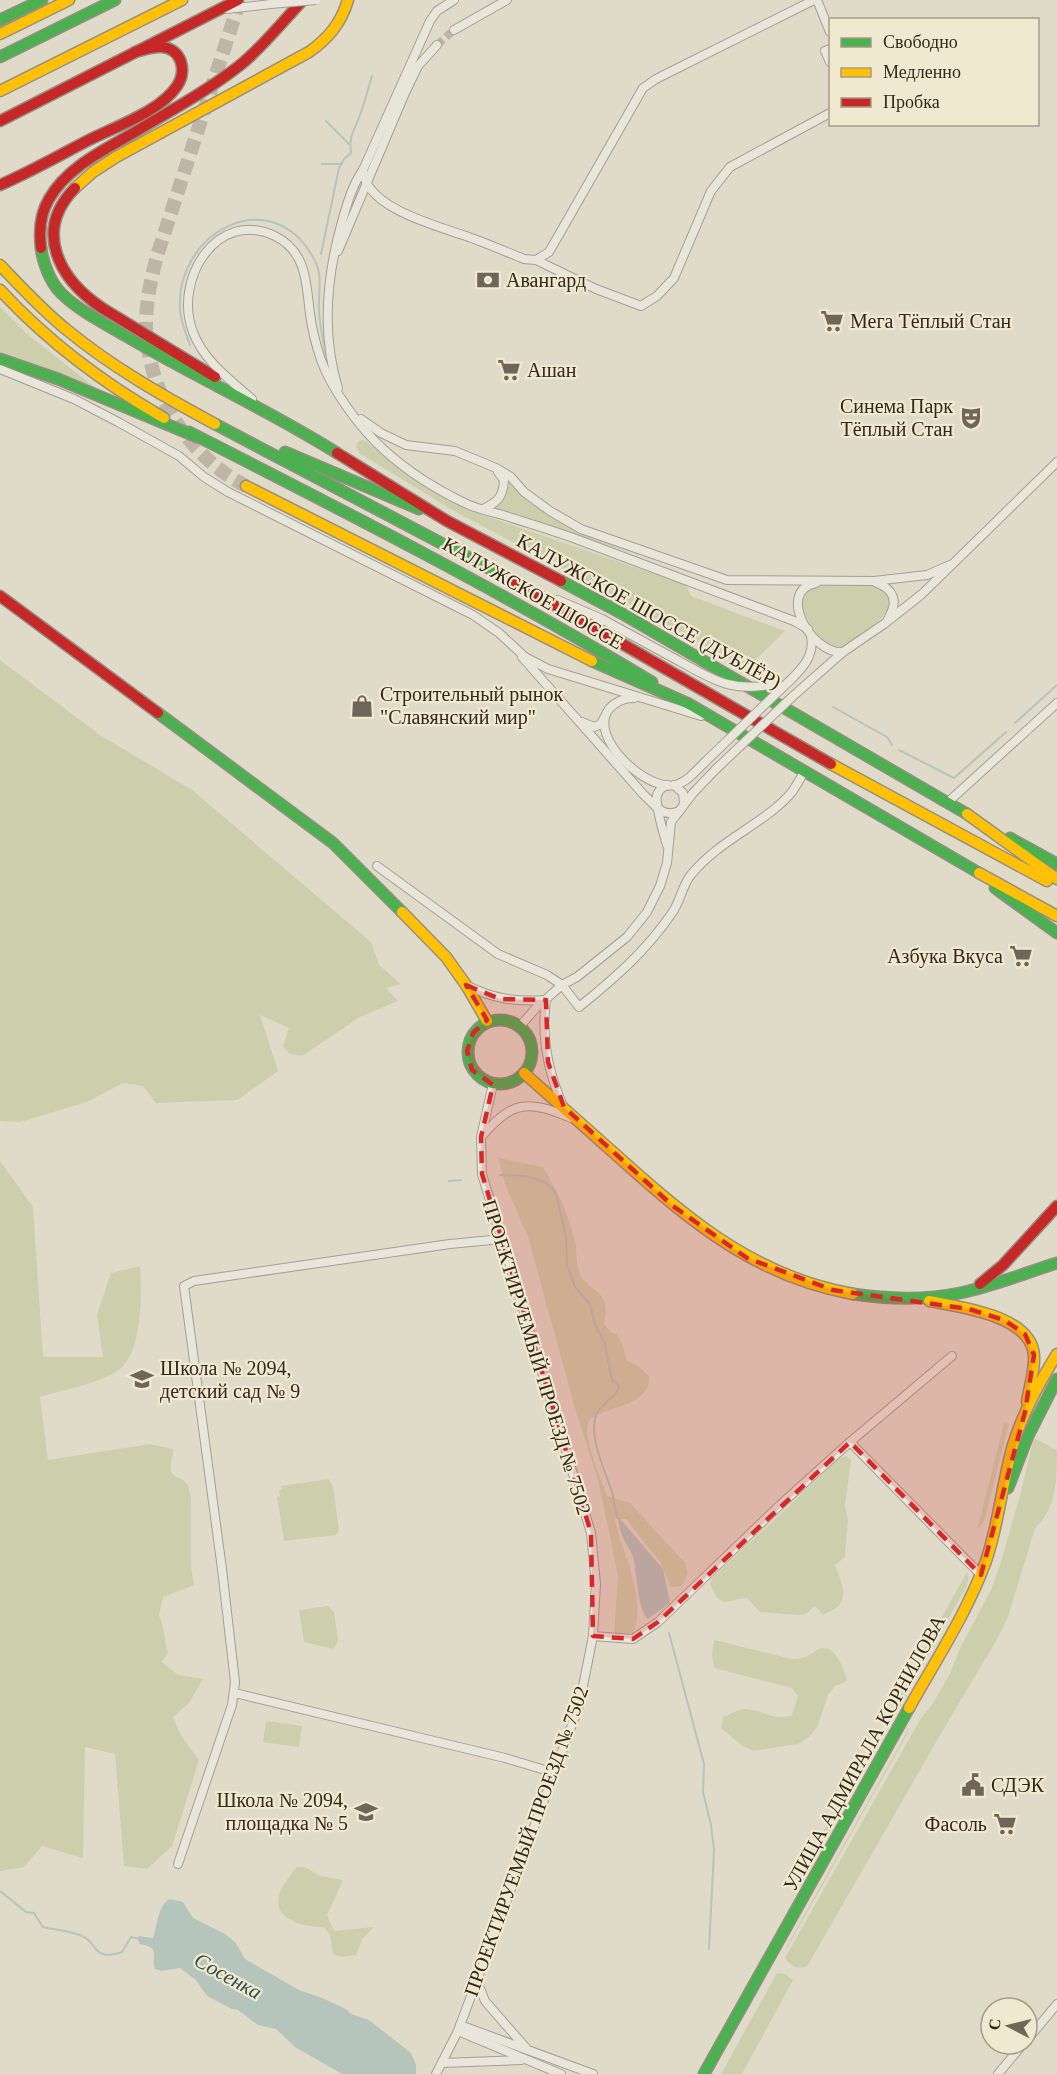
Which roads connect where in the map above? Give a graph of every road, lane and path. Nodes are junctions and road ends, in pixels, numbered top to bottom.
1 (42, 0) edge
2 (69, 0) edge
3 (115, 0) edge
4 (183, 0) edge
5 (238, 0) edge
6 (303, 0) edge
7 (316, 0) edge
8 (348, 0) edge
9 (454, 0) edge
10 (507, 0) edge
11 (815, 0) edge
12 (211, 14) junction
13 (0, 20) edge
14 (829, 28) edge
15 (454, 30) tunnel mouth
16 (0, 34) edge
17 (437, 45) tunnel mouth
18 (135, 52) junction
19 (0, 57) edge
20 (0, 91) edge
21 (829, 114) edge
22 (0, 121) edge
23 (363, 170) junction
24 (366, 184) junction
25 (0, 185) edge
26 (380, 198) junction
27 (357, 204) junction
28 (536, 260) junction
29 (0, 265) edge
30 (332, 265) junction
31 (0, 290) edge
32 (0, 359) edge
33 (0, 369) edge
34 (341, 396) junction
35 (259, 405) junction
36 (353, 414) junction
37 (280, 418) junction
38 (208, 420) junction
39 (197, 437) junction
40 (1057, 462) edge
41 (496, 468) junction
42 (246, 486) tunnel mouth
43 (483, 509) junction
44 (447, 521) junction
45 (950, 565) junction
46 (874, 581) junction
47 (515, 582) junction
48 (827, 582) junction
49 (0, 596) edge
50 (884, 624) junction
51 (809, 632) junction
52 (511, 644) junction
53 (843, 652) junction
54 (797, 674) junction
55 (641, 697) junction
56 (1057, 703) edge
57 (689, 704) junction
58 (605, 717) junction
59 (579, 720) junction
60 (719, 722) junction
61 (804, 772) junction
62 (671, 785) junction
63 (947, 803) junction
64 (656, 806) junction
65 (681, 808) junction
66 (978, 820) junction
67 (669, 849) junction
68 (1057, 864) edge
69 (377, 866) dead end
70 (971, 869) junction
71 (1057, 879) edge
72 (1057, 886) edge
73 (1057, 916) edge
74 (1057, 933) edge
75 (466, 985) junction
76 (562, 985) junction
77 (546, 1000) junction
78 (487, 1022) junction
79 (520, 1026) junction
80 (524, 1072) junction
81 (493, 1084) junction
82 (564, 1107) junction
83 (581, 1123) junction
84 (481, 1137) junction
85 (1057, 1206) edge
86 (502, 1239) junction
87 (1057, 1263) edge
88 (973, 1289) junction
89 (911, 1297) junction
90 (1057, 1354) edge
91 (952, 1356) dead end
92 (1057, 1379) edge
93 (1025, 1412) junction
94 (850, 1442) junction
95 (998, 1517) junction
96 (981, 1575) junction
97 (593, 1636) junction
98 (235, 1693) junction
99 (555, 1773) junction
100 (178, 1864) dead end
101 (477, 1982) junction
102 (1057, 2004) edge
103 (1039, 2026) edge
104 (459, 2028) junction
105 (527, 2050) junction
106 (1013, 2056) edge
107 (525, 2060) junction
108 (442, 2064) junction
109 (436, 2074) edge
110 (561, 2074) edge
111 (593, 2074) edge
112 (704, 2074) edge
113 (998, 2074) edge

1 - 13 main road
2 - 16 main road
3 - 19 main road
4 - 20 main road
5 - 12 main road
6 - 37 main road
7 - 12 street, bridge
8 - 35 main road
9 - 23 street
10 - 15 street
11 - 14 street
11 - 28 street
12 - 18 main road
17 - 24 street
18 - 22 main road
18 - 25 main road
21 - 28 street
23 - 24 street
23 - 30 street
24 - 26 street
24 - 27 street
26 - 27 street
26 - 28 street
27 - 30 street
29 - 38 main road, КАЛУЖСКОЕ ШОССЕ
30 - 34 street
31 - 39 main road, КАЛУЖСКОЕ ШОССЕ
32 - 39 main road
33 - 52 street
34 - 35 street
34 - 36 street
35 - 37 main road
36 - 41 street
36 - 43 street
37 - 44 main road
38 - 44 main road, КАЛУЖСКОЕ ШОССЕ (ДУБЛЁР)
38 - 47 main road, КАЛУЖСКОЕ ШОССЕ
39 - 57 main road, КАЛУЖСКОЕ ШОССЕ
40 - 45 street
41 - 43 street
41 - 48 street
42 - 57 main road
43 - 51 street
44 - 63 main road, КАЛУЖСКОЕ ШОССЕ (ДУБЛЁР)
45 - 46 street
45 - 50 street
46 - 48 street
46 - 50 street
47 - 54 street, bridge
47 - 72 main road, КАЛУЖСКОЕ ШОССЕ
48 - 51 street
49 - 75 main road
50 - 53 street
51 - 53 street
51 - 54 street
52 - 55 street
52 - 59 street
53 - 65 street, bridge
54 - 62 street, bridge
55 - 58 street
55 - 60 street
56 - 63 street
57 - 60 main road, КАЛУЖСКОЕ ШОССЕ
58 - 59 street
58 - 62 street
59 - 64 street
60 - 61 main road, КАЛУЖСКОЕ ШОССЕ
61 - 70 main road, КАЛУЖСКОЕ ШОССЕ
61 - 76 street
62 - 64 street
62 - 65 street
63 - 66 main road, КАЛУЖСКОЕ ШОССЕ (ДУБЛЁР)
64 - 65 street
64 - 67 street
65 - 67 street
66 - 68 main road, КАЛУЖСКОЕ ШОССЕ (ДУБЛЁР)
66 - 71 main road
67 - 76 street
69 - 76 street
70 - 73 main road, КАЛУЖСКОЕ ШОССЕ
70 - 74 main road
75 - 77 street
75 - 78 main road
76 - 77 street
77 - 79 street
77 - 82 street
78 - 79 main road
78 - 81 main road
79 - 80 main road
80 - 81 main road
80 - 82 main road
81 - 84 street, ПРОЕКТИРУЕМЫЙ ПРОЕЗД № 7502
82 - 83 main road
83 - 84 street
83 - 89 main road
84 - 86 street, ПРОЕКТИРУЕМЫЙ ПРОЕЗД № 7502
85 - 88 main road
86 - 97 street, ПРОЕКТИРУЕМЫЙ ПРОЕЗД № 7502
86 - 98 street
87 - 88 main road
88 - 89 main road
89 - 93 main road
90 - 93 main road
91 - 94 street
92 - 95 main road
93 - 95 main road, УЛИЦА АДМИРАЛА КОРНИЛОВА
94 - 96 street
94 - 97 street
95 - 96 main road, УЛИЦА АДМИРАЛА КОРНИЛОВА
96 - 112 main road, УЛИЦА АДМИРАЛА КОРНИЛОВА
97 - 99 street, ПРОЕКТИРУЕМЫЙ ПРОЕЗД № 7502
98 - 99 street
98 - 100 street
99 - 101 street, ПРОЕКТИРУЕМЫЙ ПРОЕЗД № 7502
101 - 104 street, ПРОЕКТИРУЕМЫЙ ПРОЕЗД № 7502
101 - 105 street
102 - 103 street
104 - 105 street
104 - 107 street
104 - 108 street, ПРОЕКТИРУЕМЫЙ ПРОЕЗД № 7502
105 - 111 street
106 - 113 street
107 - 108 street
107 - 110 street
108 - 109 street, ПРОЕКТИРУЕМЫЙ ПРОЕЗД № 7502

